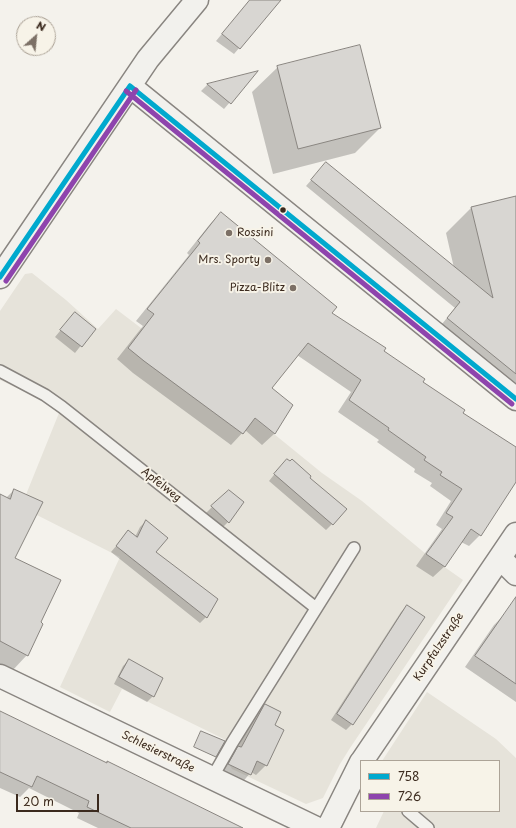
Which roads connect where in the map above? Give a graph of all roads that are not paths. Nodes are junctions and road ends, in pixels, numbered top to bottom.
1 (197, 0) edge
2 (130, 86) junction
3 (0, 277) edge
4 (0, 372) edge
5 (516, 399) edge
6 (516, 534) edge
7 (354, 548) dead end
8 (500, 558) junction
9 (516, 574) edge
10 (316, 608) junction
11 (0, 676) edge
12 (364, 760) edge
13 (360, 766) edge
14 (212, 778) junction
15 (409, 812) edge
16 (316, 828) edge
17 (328, 828) edge
18 (428, 828) edge

1 - 2 street
2 - 3 street
2 - 5 street
4 - 10 lane, Apfelweg
6 - 8 street, Kurpfalzstraße
7 - 10 lane
8 - 9 street
8 - 12 street, Kurpfalzstraße
10 - 14 lane
11 - 14 street, Schlesierstraße
13 - 17 street, Kurpfalzstraße
14 - 16 street, Schlesierstraße
15 - 18 lane

